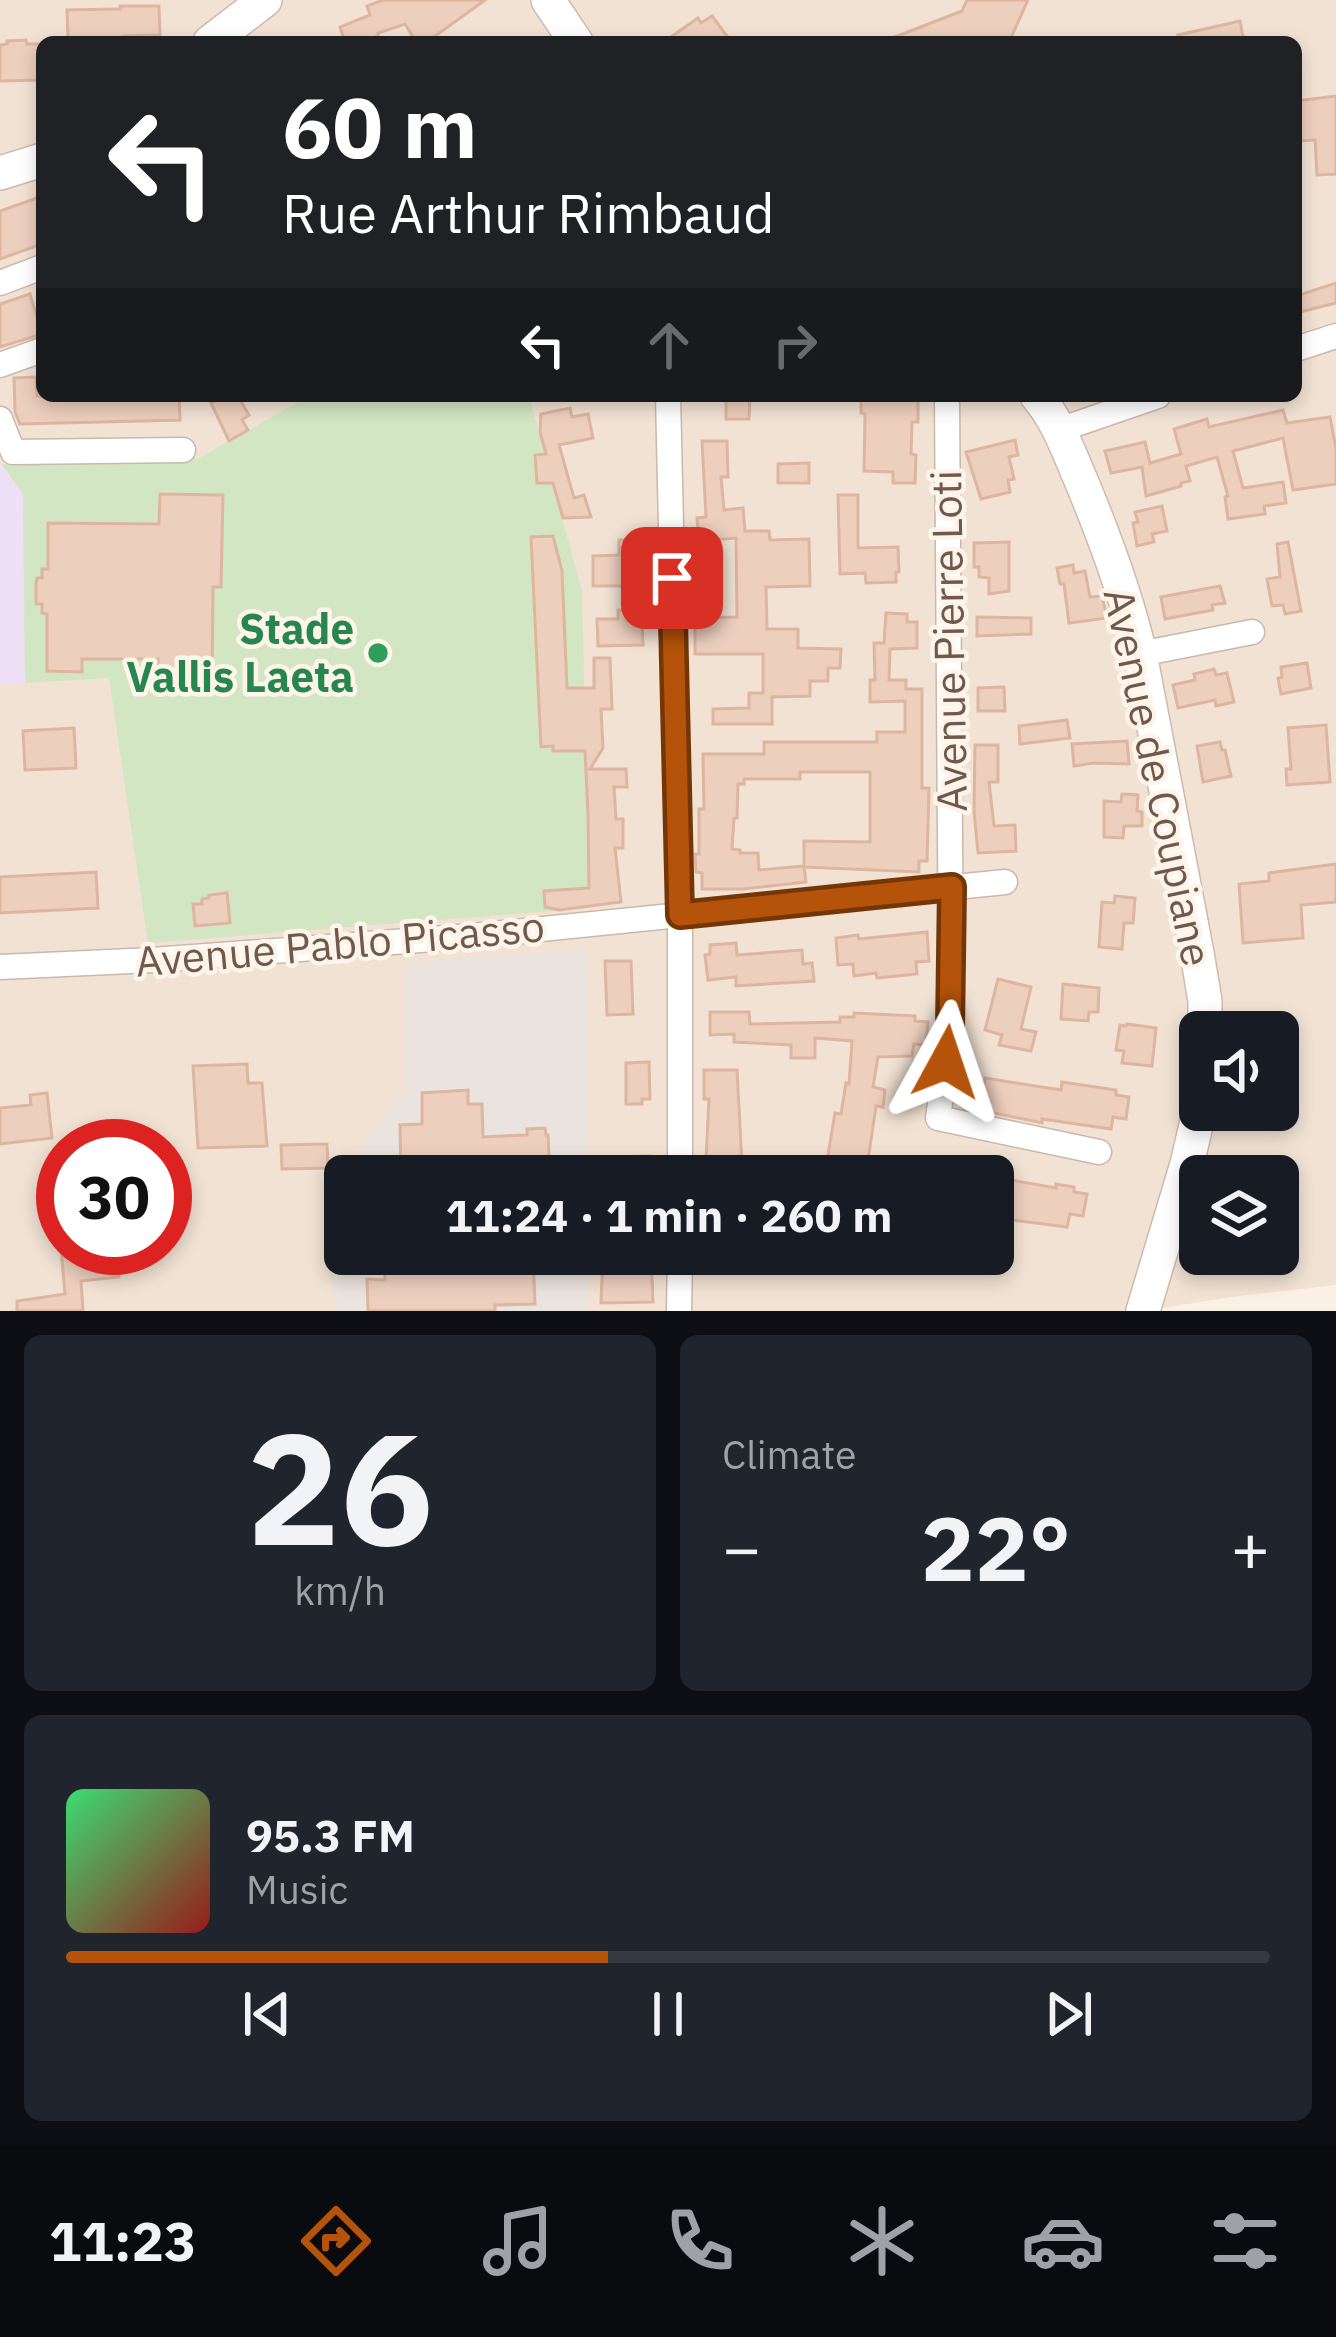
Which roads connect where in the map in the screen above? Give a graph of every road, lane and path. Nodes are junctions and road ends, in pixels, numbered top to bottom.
1 (265, 0) edge
2 (548, 0) edge
3 (219, 36) edge
4 (572, 36) edge
5 (36, 162) edge
6 (0, 173) edge
7 (36, 269) edge
8 (0, 283) edge
9 (1336, 336) edge
10 (1302, 347) edge
11 (36, 352) edge
12 (0, 365) edge
13 (668, 402) edge
14 (947, 402) edge
15 (1041, 402) edge
16 (1141, 402) edge
17 (0, 419) edge
18 (1059, 430) junction
19 (183, 450) dead end
20 (1252, 632) dead end
21 (1141, 654) junction
22 (1005, 882) dead end
23 (952, 887) junction
24 (680, 915) junction
25 (0, 967) edge
26 (1205, 1011) edge
27 (1194, 1131) edge
28 (1099, 1152) dead end
29 (680, 1155) edge
30 (680, 1275) edge
31 (1146, 1302) edge
32 (680, 1311) edge

1 - 3 main road
2 - 4 main road
5 - 6 main road
7 - 8 street
9 - 10 street
11 - 12 street
13 - 24 street
14 - 23 street, Avenue Pierre Loti
15 - 18 main road, Avenue de Coupiane
16 - 18 street
17 - 19 street
18 - 21 main road, Avenue de Coupiane
20 - 21 street
21 - 26 main road, Avenue de Coupiane
22 - 23 street, Avenue Pablo Picasso
23 - 24 street, Avenue Pablo Picasso
23 - 28 street, Avenue Pierre Loti
24 - 25 street, Avenue Pablo Picasso
24 - 29 street
27 - 31 main road
30 - 32 street

